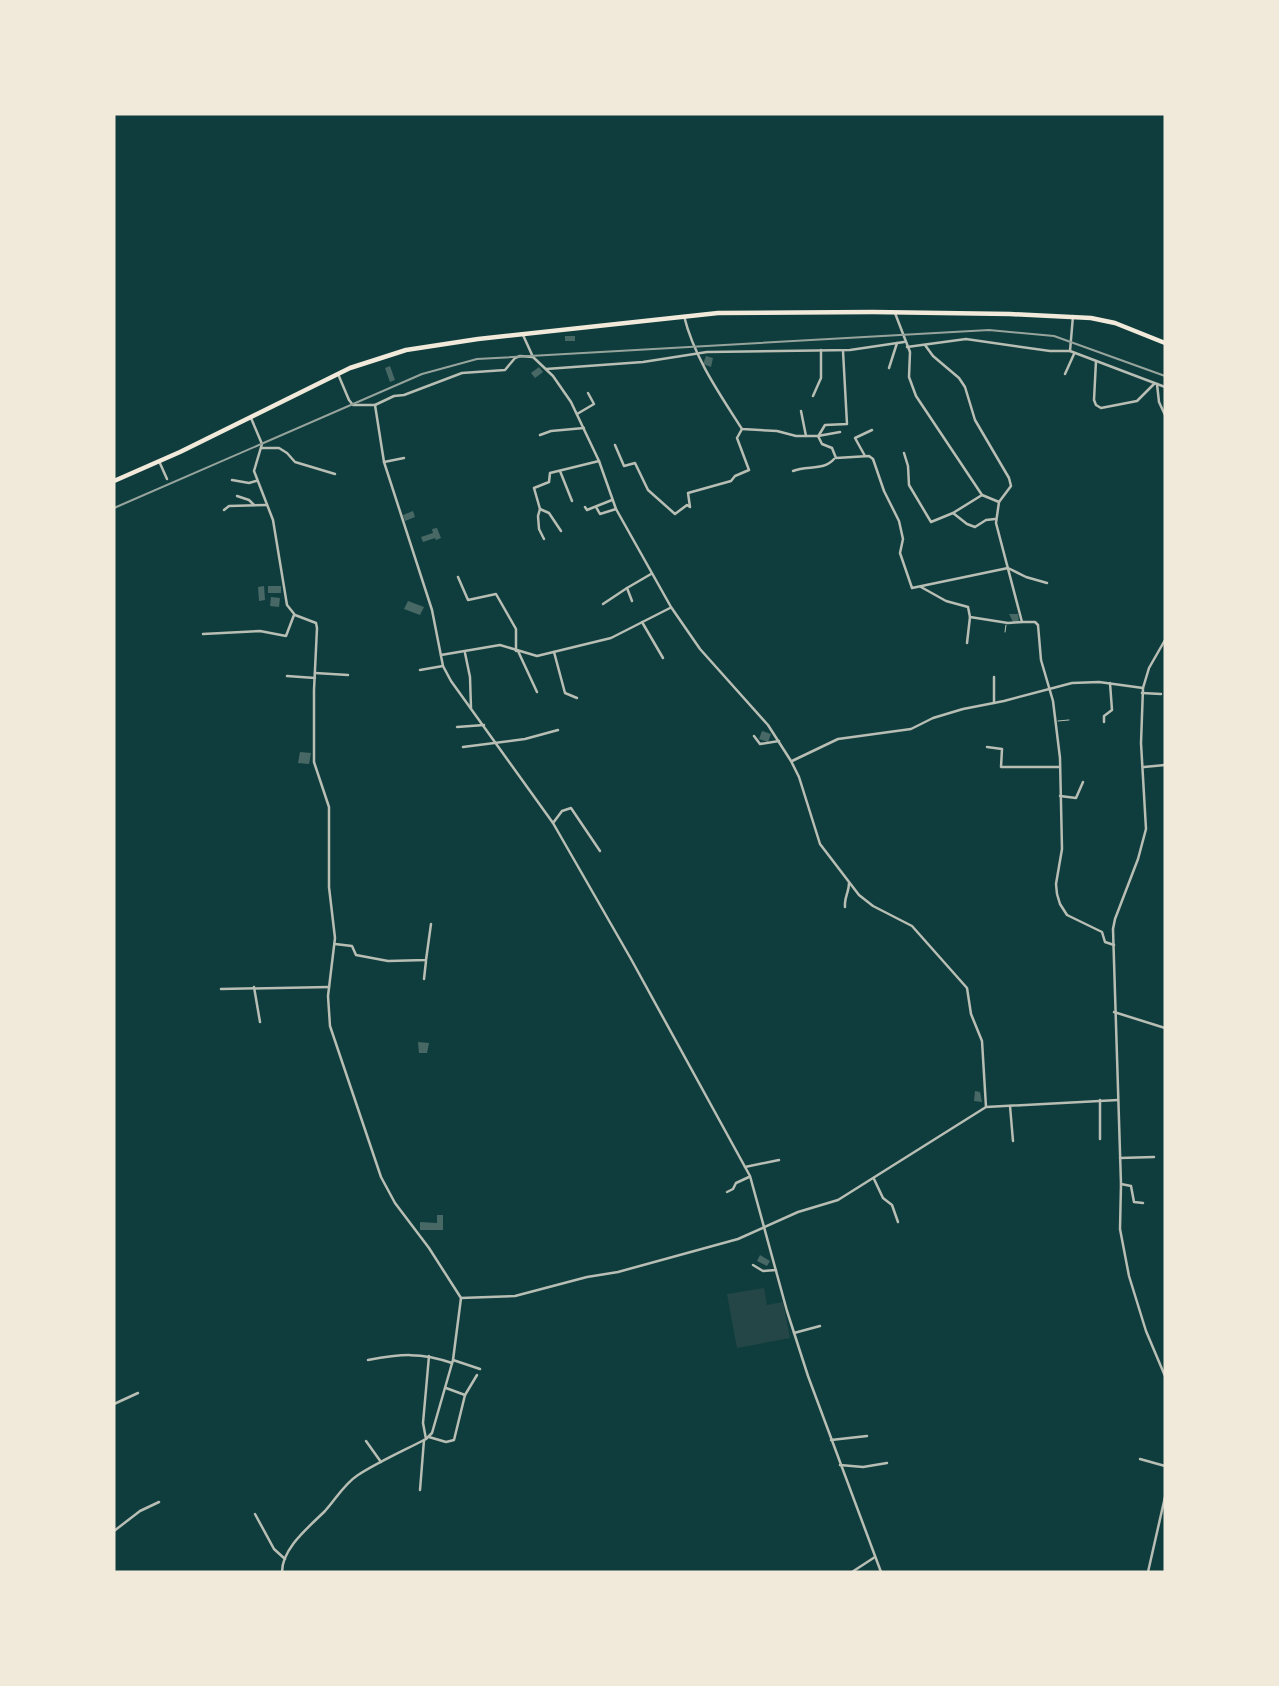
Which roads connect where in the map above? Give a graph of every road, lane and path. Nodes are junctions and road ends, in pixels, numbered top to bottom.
1 (895, 313) junction
2 (684, 316) junction
3 (1073, 316) junction
4 (523, 335) junction
5 (905, 342) junction
6 (897, 343) junction
7 (1165, 343) edge
8 (925, 345) junction
9 (908, 347) junction
10 (821, 350) junction
11 (843, 351) junction
12 (1070, 351) junction
13 (1074, 353) junction
14 (697, 354) junction
15 (533, 357) junction
16 (1096, 361) junction
17 (546, 369) junction
18 (889, 369) dead end
19 (338, 374) junction
20 (1065, 374) dead end
21 (1156, 384) junction
22 (1165, 387) edge
23 (588, 393) dead end
24 (813, 396) dead end
25 (375, 405) junction
26 (801, 411) dead end
27 (576, 414) junction
28 (1165, 415) edge
29 (251, 418) junction
30 (584, 428) junction
31 (742, 429) junction
32 (872, 430) dead end
33 (841, 432) dead end
34 (540, 435) dead end
35 (818, 435) junction
36 (806, 436) junction
37 (615, 445) dead end
38 (261, 447) junction
39 (904, 453) dead end
40 (866, 456) junction
41 (404, 458) dead end
42 (835, 458) junction
43 (159, 461) junction
44 (384, 461) junction
45 (599, 461) junction
46 (560, 471) junction
47 (793, 471) dead end
48 (335, 474) dead end
49 (167, 479) dead end
50 (232, 480) dead end
51 (114, 481) edge
52 (257, 481) junction
53 (982, 495) junction
54 (237, 496) dead end
55 (612, 500) junction
56 (572, 501) dead end
57 (999, 502) junction
58 (254, 505) junction
59 (267, 506) junction
60 (585, 507) dead end
61 (596, 507) junction
62 (540, 509) junction
63 (617, 509) junction
64 (224, 510) dead end
65 (953, 513) junction
66 (996, 519) junction
67 (561, 531) dead end
68 (544, 539) dead end
69 (1009, 568) junction
70 (651, 574) junction
71 (458, 576) dead end
72 (1047, 583) dead end
73 (921, 587) junction
74 (627, 588) junction
75 (632, 601) dead end
76 (603, 604) dead end
77 (671, 607) junction
78 (295, 615) junction
79 (970, 617) junction
80 (642, 622) junction
81 (1006, 622) junction
82 (1022, 622) junction
83 (1005, 632) dead end
84 (203, 634) dead end
85 (1165, 640) edge
86 (967, 643) dead end
87 (517, 651) junction
88 (554, 652) junction
89 (465, 653) junction
90 (441, 655) junction
91 (663, 658) dead end
92 (443, 666) junction
93 (420, 670) dead end
94 (348, 675) dead end
95 (286, 676) dead end
96 (315, 676) junction
97 (994, 677) dead end
98 (1110, 683) junction
99 (1049, 688) junction
100 (1143, 688) junction
101 (537, 692) dead end
102 (1142, 693) junction
103 (1161, 694) dead end
104 (577, 698) dead end
105 (995, 703) junction
106 (471, 708) junction
107 (1069, 720) dead end
108 (1056, 721) junction
109 (1104, 722) dead end
110 (484, 725) junction
111 (457, 727) dead end
112 (558, 730) dead end
113 (754, 736) dead end
114 (779, 741) junction
115 (495, 743) junction
116 (463, 747) dead end
117 (987, 747) dead end
118 (791, 761) junction
119 (1165, 765) edge
120 (1060, 767) junction
121 (1143, 767) junction
122 (1083, 782) dead end
123 (1060, 796) junction
124 (553, 823) junction
125 (600, 852) dead end
126 (849, 883) junction
127 (845, 906) dead end
128 (431, 924) dead end
129 (335, 944) junction
130 (1114, 945) junction
131 (426, 960) junction
132 (424, 979) dead end
133 (254, 987) junction
134 (330, 988) junction
135 (221, 989) dead end
136 (1114, 1012) junction
137 (260, 1022) dead end
138 (1165, 1028) edge
139 (1100, 1100) junction
140 (1118, 1100) junction
141 (1010, 1106) junction
142 (986, 1107) junction
143 (1100, 1139) dead end
144 (1013, 1141) dead end
145 (1154, 1157) dead end
146 (1120, 1158) junction
147 (779, 1160) dead end
148 (745, 1167) junction
149 (750, 1176) junction
150 (874, 1179) junction
151 (1121, 1184) junction
152 (727, 1192) dead end
153 (1143, 1203) dead end
154 (898, 1222) dead end
155 (765, 1227) junction
156 (753, 1265) dead end
157 (776, 1270) junction
158 (461, 1298) junction
159 (820, 1326) dead end
160 (794, 1333) junction
161 (429, 1355) junction
162 (368, 1360) dead end
163 (453, 1361) junction
164 (480, 1368) dead end
165 (477, 1375) dead end
166 (1165, 1376) edge
167 (446, 1388) junction
168 (138, 1393) dead end
169 (465, 1395) junction
170 (114, 1404) edge
171 (867, 1436) dead end
172 (426, 1439) junction
173 (831, 1440) junction
174 (366, 1441) dead end
175 (1140, 1459) dead end
176 (381, 1462) junction
177 (887, 1463) dead end
178 (840, 1465) junction
179 (1165, 1466) edge
180 (420, 1490) dead end
181 (1165, 1497) edge
182 (159, 1502) dead end
183 (255, 1514) dead end
184 (114, 1531) edge
185 (875, 1557) junction
186 (285, 1559) junction
187 (282, 1572) edge
188 (852, 1572) edge
189 (881, 1572) edge
190 (1148, 1572) edge

1 - 2 highway
1 - 3 highway
1 - 5 street
2 - 4 highway
2 - 14 street
3 - 7 highway
3 - 12 street
4 - 15 street
4 - 19 highway
5 - 6 street
5 - 9 street
6 - 11 street
6 - 18 street
8 - 9 street
8 - 12 street
8 - 57 street
9 - 53 street
10 - 11 street
10 - 14 street
10 - 24 street
11 - 35 street
12 - 13 street
13 - 16 street
13 - 20 street
14 - 17 street
14 - 31 street
15 - 17 street
15 - 25 street
16 - 21 street
16 - 21 street
17 - 27 street
19 - 25 street
19 - 29 highway
21 - 22 street
21 - 28 street
23 - 27 street
25 - 44 street
26 - 36 street
27 - 30 street
29 - 38 street
29 - 43 highway
30 - 34 street
30 - 45 street
31 - 36 street
31 - 37 street
32 - 40 street
33 - 35 street
35 - 36 street
35 - 42 street
38 - 48 street
38 - 52 street
39 - 65 street
40 - 42 street
40 - 73 street
41 - 44 street
42 - 47 street
43 - 49 street
43 - 51 highway
44 - 90 street
45 - 46 street
45 - 55 street
46 - 56 street
46 - 62 street
50 - 52 street
52 - 59 street
53 - 57 street
53 - 65 street
54 - 58 street
55 - 61 street
55 - 63 street
57 - 66 street
58 - 59 street
58 - 64 street
59 - 78 street
60 - 61 street
61 - 63 street
62 - 67 street
62 - 68 street
63 - 70 street
65 - 66 street
66 - 69 street
69 - 72 street
69 - 73 street
69 - 82 street
70 - 74 street
70 - 77 street
71 - 87 street
73 - 79 street
74 - 75 street
74 - 76 street
77 - 80 street
77 - 114 street
78 - 84 street
78 - 96 street
79 - 81 street
79 - 86 street
80 - 88 street
80 - 91 street
81 - 82 street
81 - 83 lane
82 - 99 street
85 - 100 street
87 - 88 street
87 - 89 street
87 - 101 street
88 - 104 street
89 - 90 street
89 - 106 street
90 - 92 street
92 - 93 street
92 - 106 street
94 - 96 street
95 - 96 street
96 - 129 street
97 - 105 street
98 - 99 street
98 - 100 street
98 - 109 street
99 - 105 street
99 - 108 street
100 - 102 street
102 - 103 street
102 - 121 street
105 - 118 street
106 - 110 street
107 - 108 lane
108 - 120 street
110 - 111 street
110 - 115 street
112 - 115 street
113 - 114 street
114 - 118 street
115 - 116 street
115 - 124 street
117 - 120 street
118 - 126 street
119 - 121 street
120 - 123 street
121 - 130 street
122 - 123 street
123 - 130 street
124 - 125 street
124 - 148 street
126 - 127 street
126 - 142 street
128 - 131 street
129 - 131 street
129 - 134 street
130 - 136 street
131 - 132 street
133 - 134 street
133 - 135 street
133 - 137 street
134 - 158 street
136 - 138 street
136 - 140 street
139 - 140 street
139 - 141 street
139 - 143 street
140 - 146 street
141 - 142 street
141 - 144 street
142 - 150 street
145 - 146 street
146 - 151 street
147 - 148 street
148 - 149 street
149 - 152 street
149 - 155 street
150 - 154 street
150 - 155 street
151 - 153 street
151 - 166 street
155 - 157 street
155 - 158 street
156 - 157 street
157 - 160 street
158 - 163 street
159 - 160 street
160 - 173 street
161 - 162 street
161 - 163 street
161 - 172 street
163 - 164 street
163 - 167 street
165 - 169 street
167 - 169 street
167 - 172 street
168 - 170 street
169 - 172 street
171 - 173 street
172 - 176 street
172 - 180 street
173 - 178 street
174 - 176 street
175 - 179 street
176 - 186 street
177 - 178 street
178 - 185 street
181 - 190 street
182 - 184 street
183 - 186 street
185 - 188 street
185 - 189 street
186 - 187 street

